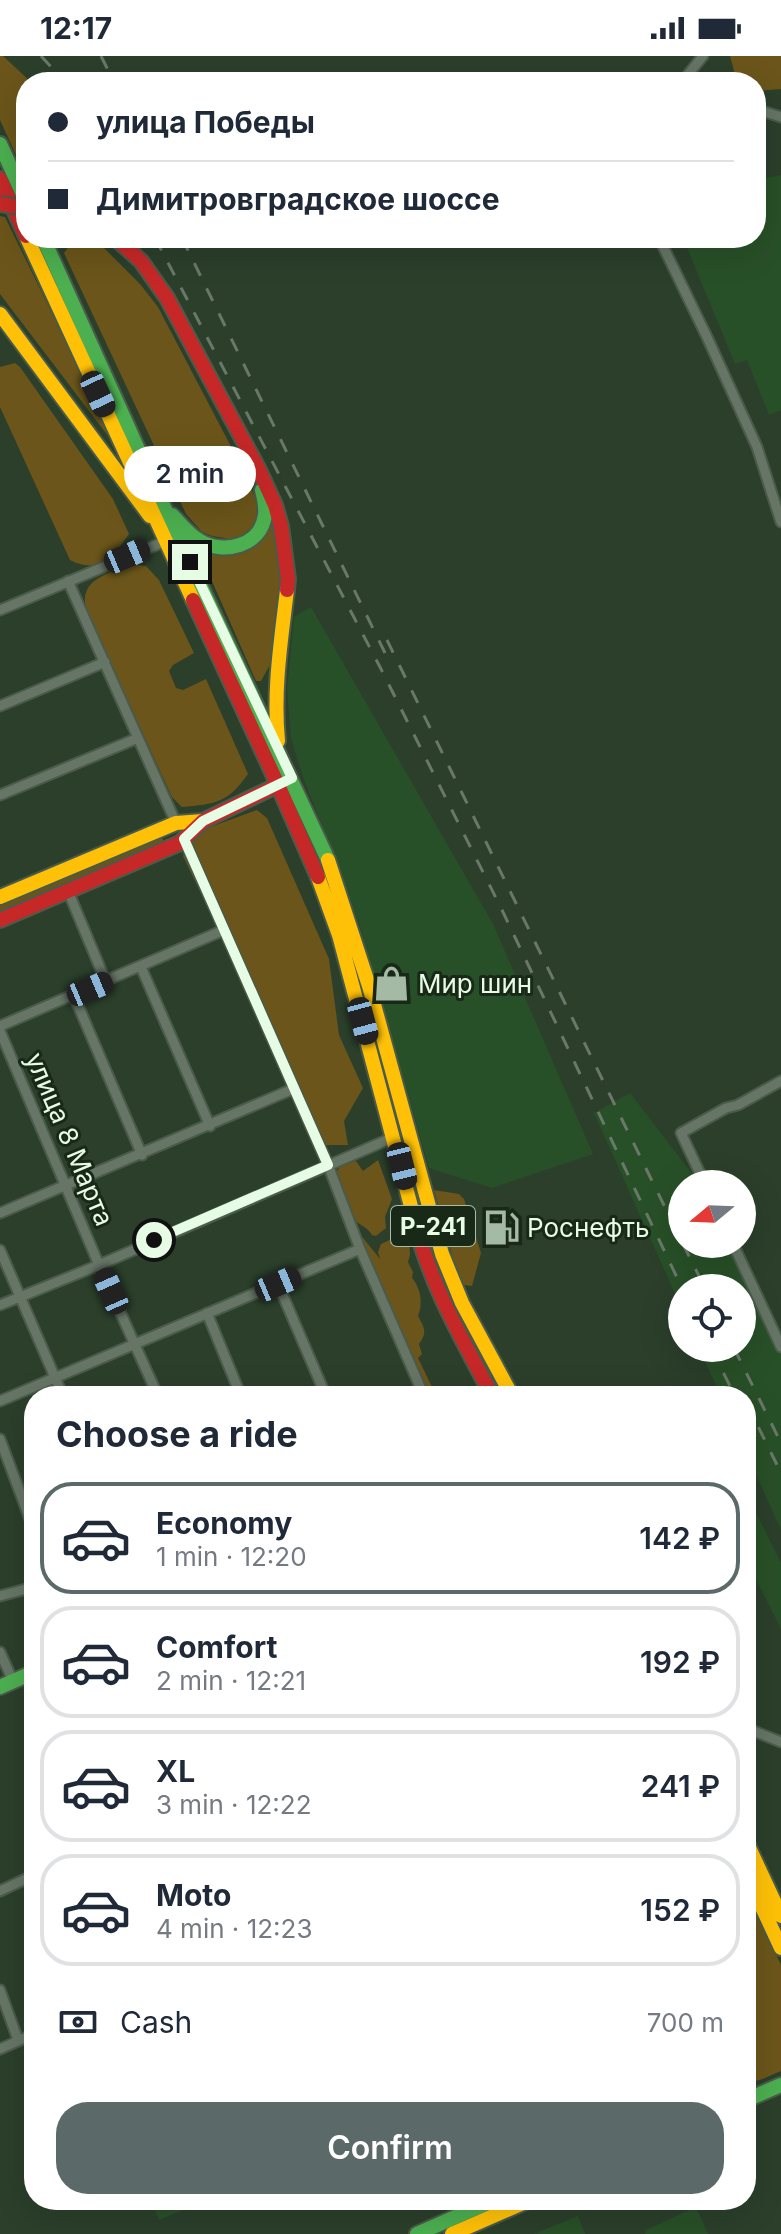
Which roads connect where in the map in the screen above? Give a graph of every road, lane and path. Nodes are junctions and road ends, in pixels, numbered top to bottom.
1 (703, 56) edge
2 (690, 72) edge
3 (0, 144) edge
4 (0, 179) edge
5 (16, 179) edge
6 (16, 215) edge
7 (31, 248) edge
8 (47, 248) edge
9 (126, 248) edge
10 (664, 248) edge
11 (0, 314) edge
12 (259, 470) junction
13 (164, 507) junction
14 (781, 522) edge
15 (168, 535) junction
16 (68, 581) junction
17 (0, 610) edge
18 (105, 662) junction
19 (0, 706) edge
20 (138, 738) junction
21 (279, 750) junction
22 (285, 782) junction
23 (0, 795) edge
24 (203, 821) junction
25 (176, 823) junction
26 (184, 839) junction
27 (68, 891) junction
28 (0, 897) edge
29 (0, 920) edge
30 (224, 930) junction
31 (141, 967) junction
32 (106, 982) junction
33 (74, 996) junction
34 (0, 1029) edge
35 (781, 1081) edge
36 (293, 1089) junction
37 (210, 1126) junction
38 (394, 1137) junction
39 (142, 1155) junction
40 (328, 1165) junction
41 (698, 1170) edge
42 (66, 1186) junction
43 (0, 1213) edge
44 (360, 1249) junction
45 (0, 1250) edge
46 (740, 1258) edge
47 (99, 1265) junction
48 (278, 1284) junction
49 (19, 1297) junction
50 (0, 1305) edge
51 (207, 1313) junction
52 (135, 1345) junction
53 (781, 1347) edge
54 (55, 1378) junction
55 (36, 1386) edge
56 (59, 1386) edge
57 (153, 1386) edge
58 (237, 1386) edge
59 (322, 1386) edge
60 (420, 1386) edge
61 (487, 1386) edge
62 (507, 1386) edge
63 (24, 1391) edge
64 (0, 1401) edge
65 (0, 1439) edge
66 (24, 1503) edge
67 (24, 1590) edge
68 (0, 1596) edge
69 (0, 1652) edge
70 (6, 1684) edge
71 (756, 1732) edge
72 (781, 1742) edge
73 (756, 1862) edge
74 (24, 1880) edge
75 (0, 1891) edge
76 (756, 1894) edge
77 (781, 1916) edge
78 (781, 1948) edge
79 (0, 1990) edge
80 (24, 2038) edge
81 (18, 2040) junction
82 (0, 2049) edge
83 (781, 2085) edge
84 (756, 2096) edge
85 (471, 2210) edge
86 (507, 2210) edge
87 (417, 2234) edge
88 (452, 2234) edge

1 - 2 street
3 - 5 main road
4 - 6 main road, Р-241
7 - 15 main road, Р-241
8 - 13 main road, Р-241
9 - 12 main road
10 - 14 street
11 - 15 main road
12 - 13 main road
12 - 21 main road
13 - 15 main road, Р-241
15 - 16 street
15 - 21 main road, Р-241
15 - 22 main road, Р-241
16 - 17 street
16 - 18 street
18 - 19 street
18 - 20 street
20 - 23 street
20 - 25 street
21 - 22 main road, Р-241
22 - 24 main road
22 - 38 main road, Р-241
22 - 62 main road, Р-241
24 - 25 main road
24 - 26 main road
25 - 28 main road
26 - 27 main road
26 - 30 street
27 - 29 main road
27 - 32 street
30 - 31 street
30 - 36 street
31 - 32 street
31 - 37 street
32 - 33 street
33 - 34 street
33 - 39 street
34 - 42 street, улица 8 Марта
35 - 41 street
36 - 37 street
36 - 40 street
37 - 39 street
38 - 40 street
38 - 61 main road, Р-241
39 - 42 street
40 - 44 street
40 - 47 street
42 - 43 street
42 - 47 street, улица 8 Марта
44 - 48 street
44 - 60 street
45 - 49 street
46 - 53 street
47 - 49 street
47 - 52 street, улица 8 Марта
48 - 51 street
48 - 59 street
49 - 50 street
49 - 54 street
51 - 52 street
51 - 58 street
52 - 54 street
52 - 57 street, улица 8 Марта
54 - 55 street
54 - 56 street
63 - 64 street
65 - 66 street
67 - 68 street
69 - 70 street
71 - 72 street
73 - 77 main road
74 - 75 street
76 - 78 main road
79 - 81 street
80 - 81 street
81 - 82 street
83 - 84 main road
85 - 87 main road
86 - 88 main road

